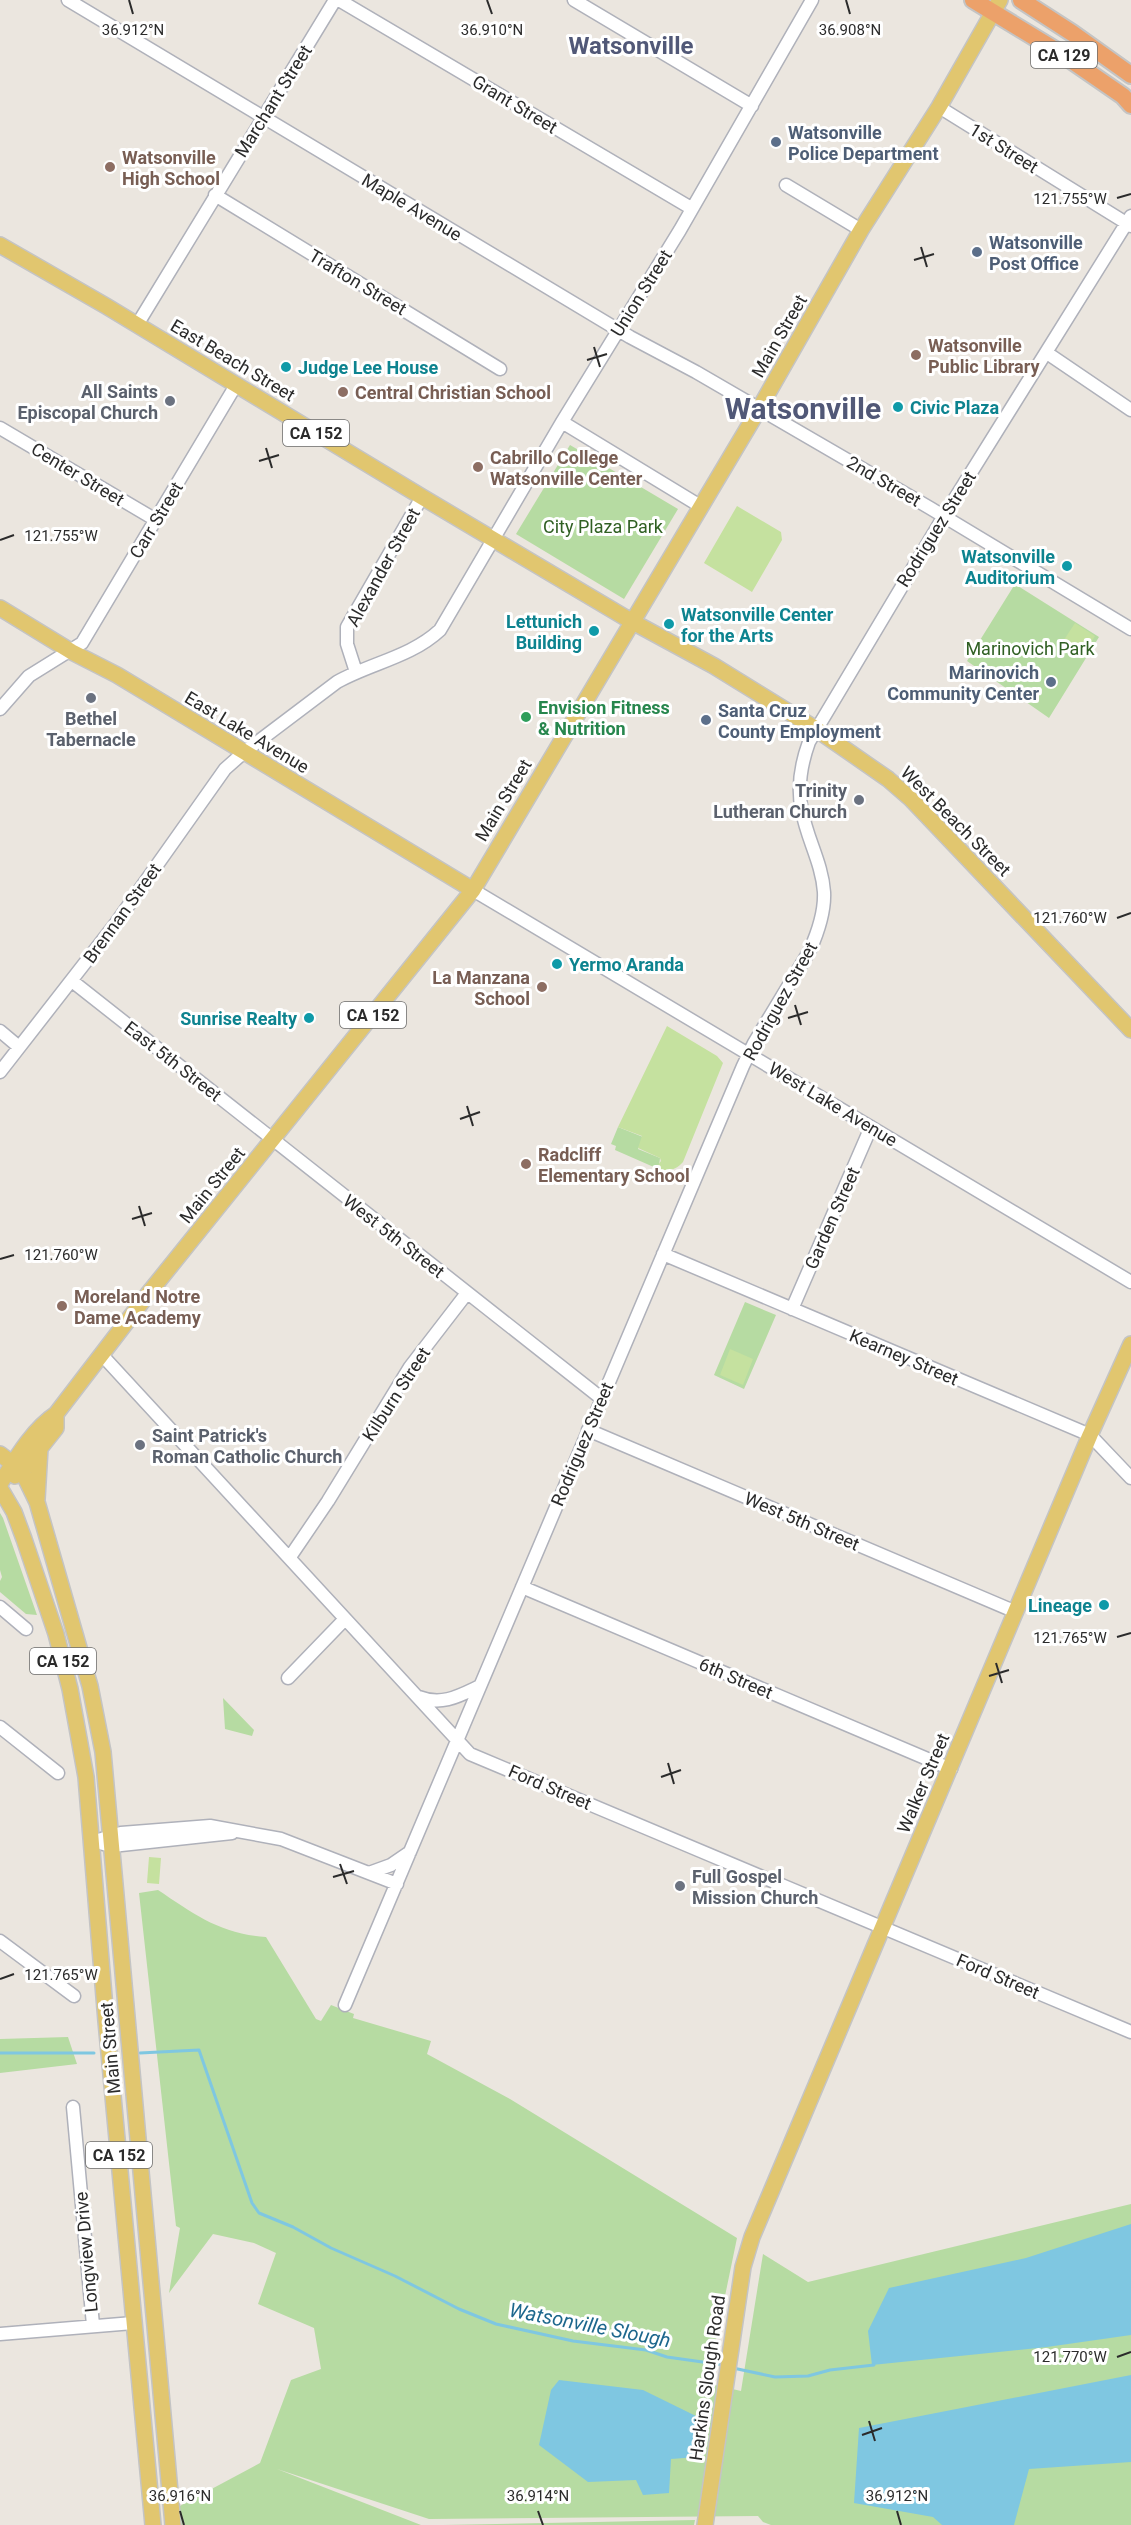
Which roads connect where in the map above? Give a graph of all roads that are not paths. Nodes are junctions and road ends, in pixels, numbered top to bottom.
1 (68, 0) edge
2 (337, 0) edge
3 (574, 0) edge
4 (812, 0) edge
5 (973, 0) edge
6 (1021, 0) edge
7 (997, 6) edge
8 (1131, 75) edge
9 (1131, 105) edge
10 (752, 106) junction
11 (939, 107) junction
12 (264, 117) junction
13 (786, 185) dead end
14 (215, 195) junction
15 (691, 208) junction
16 (1129, 222) edge
17 (861, 230) junction
18 (2, 249) edge
19 (137, 325) junction
20 (619, 330) junction
21 (1047, 353) junction
22 (500, 369) dead end
23 (236, 385) junction
24 (759, 409) junction
25 (1131, 410) edge
26 (562, 422) junction
27 (0, 428) edge
28 (422, 497) junction
29 (700, 506) junction
30 (944, 516) junction
31 (156, 520) junction
32 (494, 538) junction
33 (0, 608) edge
34 (632, 621) junction
35 (1131, 629) edge
36 (72, 651) junction
37 (356, 672) junction
38 (0, 709) edge
39 (816, 729) junction
40 (243, 753) junction
41 (472, 890) junction
42 (72, 981) junction
43 (1131, 1030) edge
44 (0, 1031) edge
45 (20, 1047) junction
46 (748, 1054) junction
47 (0, 1072) edge
48 (871, 1127) junction
49 (273, 1140) junction
50 (663, 1254) junction
51 (1131, 1282) edge
52 (467, 1293) junction
53 (792, 1309) junction
54 (1131, 1344) edge
55 (101, 1354) junction
56 (600, 1398) junction
57 (56, 1414) junction
58 (588, 1430) junction
59 (1090, 1435) junction
60 (40, 1448) junction
61 (12, 1462) edge
62 (1131, 1478) edge
63 (0, 1486) edge
64 (37, 1502) junction
65 (290, 1557) junction
66 (522, 1587) junction
67 (0, 1607) edge
68 (1016, 1612) junction
69 (345, 1619) junction
70 (26, 1629) dead end
71 (288, 1678) dead end
72 (480, 1686) junction
73 (416, 1696) junction
74 (0, 1727) edge
75 (457, 1742) junction
76 (951, 1769) junction
77 (58, 1773) dead end
78 (111, 1840) junction
79 (92, 1842) junction
80 (411, 1852) junction
81 (369, 1873) junction
82 (397, 1884) junction
83 (884, 1928) junction
84 (0, 1941) edge
85 (74, 1996) dead end
86 (345, 2006) dead end
87 (1131, 2032) edge
88 (73, 2107) dead end
89 (752, 2237) joint
90 (155, 2321) junction
91 (133, 2323) junction
92 (93, 2325) junction
93 (0, 2334) edge
94 (153, 2525) edge
95 (173, 2525) edge
96 (705, 2525) edge

1 - 12 street, Maple Avenue
2 - 12 street, Marchant Street
2 - 15 street, Grant Street
3 - 10 street
4 - 10 street, Union Street
5 - 7 highway, CA 129
6 - 8 highway, CA 129
7 - 9 highway, CA 129
7 - 11 main road, Main Street
10 - 15 street, Union Street
11 - 16 street, 1st Street
11 - 17 main road, Main Street
12 - 14 street, Marchant Street
12 - 20 street, Maple Avenue
13 - 17 street
14 - 19 street, Marchant Street
14 - 22 street, Trafton Street
15 - 20 street, Union Street
16 - 21 street, Rodriguez Street
17 - 24 main road, Main Street
18 - 19 main road, East Beach Street / CA 152
19 - 23 main road, East Beach Street / CA 152
20 - 24 street, Maple Avenue
20 - 26 street, Union Street
21 - 25 street
21 - 30 street, Rodriguez Street
23 - 28 main road, East Beach Street / CA 152
23 - 31 street, Carr Street
24 - 29 main road, Main Street
24 - 30 street, 2nd Street
26 - 29 street
26 - 32 street, Union Street
27 - 31 street, Center Street
28 - 32 main road, East Beach Street / CA 152
28 - 37 street, Alexander Street
29 - 34 main road, Main Street
30 - 35 street, 2nd Street
30 - 39 street, Rodriguez Street
31 - 36 street, Carr Street
32 - 34 main road, East Beach Street / CA 152
32 - 37 street, Union Street
33 - 36 main road, East Lake Avenue
34 - 39 main road, West Beach Street
34 - 41 main road, Main Street / CA 152
36 - 38 street, Carr Street
36 - 40 main road, East Lake Avenue
37 - 40 street, Union Street
39 - 43 main road, West Beach Street
39 - 46 street, Rodriguez Street
40 - 41 main road, East Lake Avenue
40 - 42 street, Brennan Street
41 - 46 street, West Lake Avenue
41 - 49 main road, Main Street / CA 152
42 - 45 street, Brennan Street
42 - 49 street, East 5th Street
44 - 45 street
45 - 47 street, Brennan Street
46 - 48 street, West Lake Avenue
46 - 50 street, Rodriguez Street
48 - 51 street, West Lake Avenue
48 - 53 street, Garden Street
49 - 52 street, West 5th Street
49 - 55 main road, Main Street / CA 152
50 - 53 street, Kearney Street
50 - 56 street, Rodriguez Street
52 - 56 street, West 5th Street
52 - 65 street, Kilburn Street
53 - 59 street, Kearney Street
54 - 59 main road, Walker Street
55 - 57 main road, Main Street / CA 152
55 - 65 street, Ford Street
56 - 58 street, Rodriguez Street
57 - 60 main road, Main Street / CA 152
57 - 61 main road, Main Street / CA 152
58 - 66 street, Rodriguez Street
58 - 68 street, West 5th Street
59 - 62 street, Kearney Street
59 - 68 main road, Walker Street
60 - 61 main road, Main Street / CA 152
60 - 64 main road
61 - 63 main road, Main Street / CA 152
61 - 64 main road, Main Street / CA 152
63 - 79 main road, Main Street / CA 152
64 - 78 main road, Main Street / CA 152
65 - 69 street, Ford Street
66 - 72 street, Rodriguez Street
66 - 76 street, 6th Street
67 - 70 street
68 - 76 main road, Walker Street
69 - 71 street
69 - 73 street, Ford Street
72 - 73 street
72 - 75 street, Rodriguez Street
73 - 75 street, Ford Street
74 - 77 street
75 - 80 street, Rodriguez Street
75 - 83 street, Ford Street
76 - 83 main road, Walker Street
78 - 79 street
78 - 81 street
78 - 90 main road, Main Street / CA 152
79 - 91 main road, Main Street / CA 152
80 - 81 street
80 - 82 street, Rodriguez Street
81 - 82 street
82 - 86 street, Rodriguez Street
83 - 87 street, Ford Street
83 - 89 main road, Walker Street
84 - 85 street
88 - 92 street, Longview Drive
89 - 96 main road, Harkins Slough Road
90 - 91 main road
90 - 95 main road, Main Street / CA 152
91 - 92 street
91 - 94 main road, Main Street / CA 152
92 - 93 street

